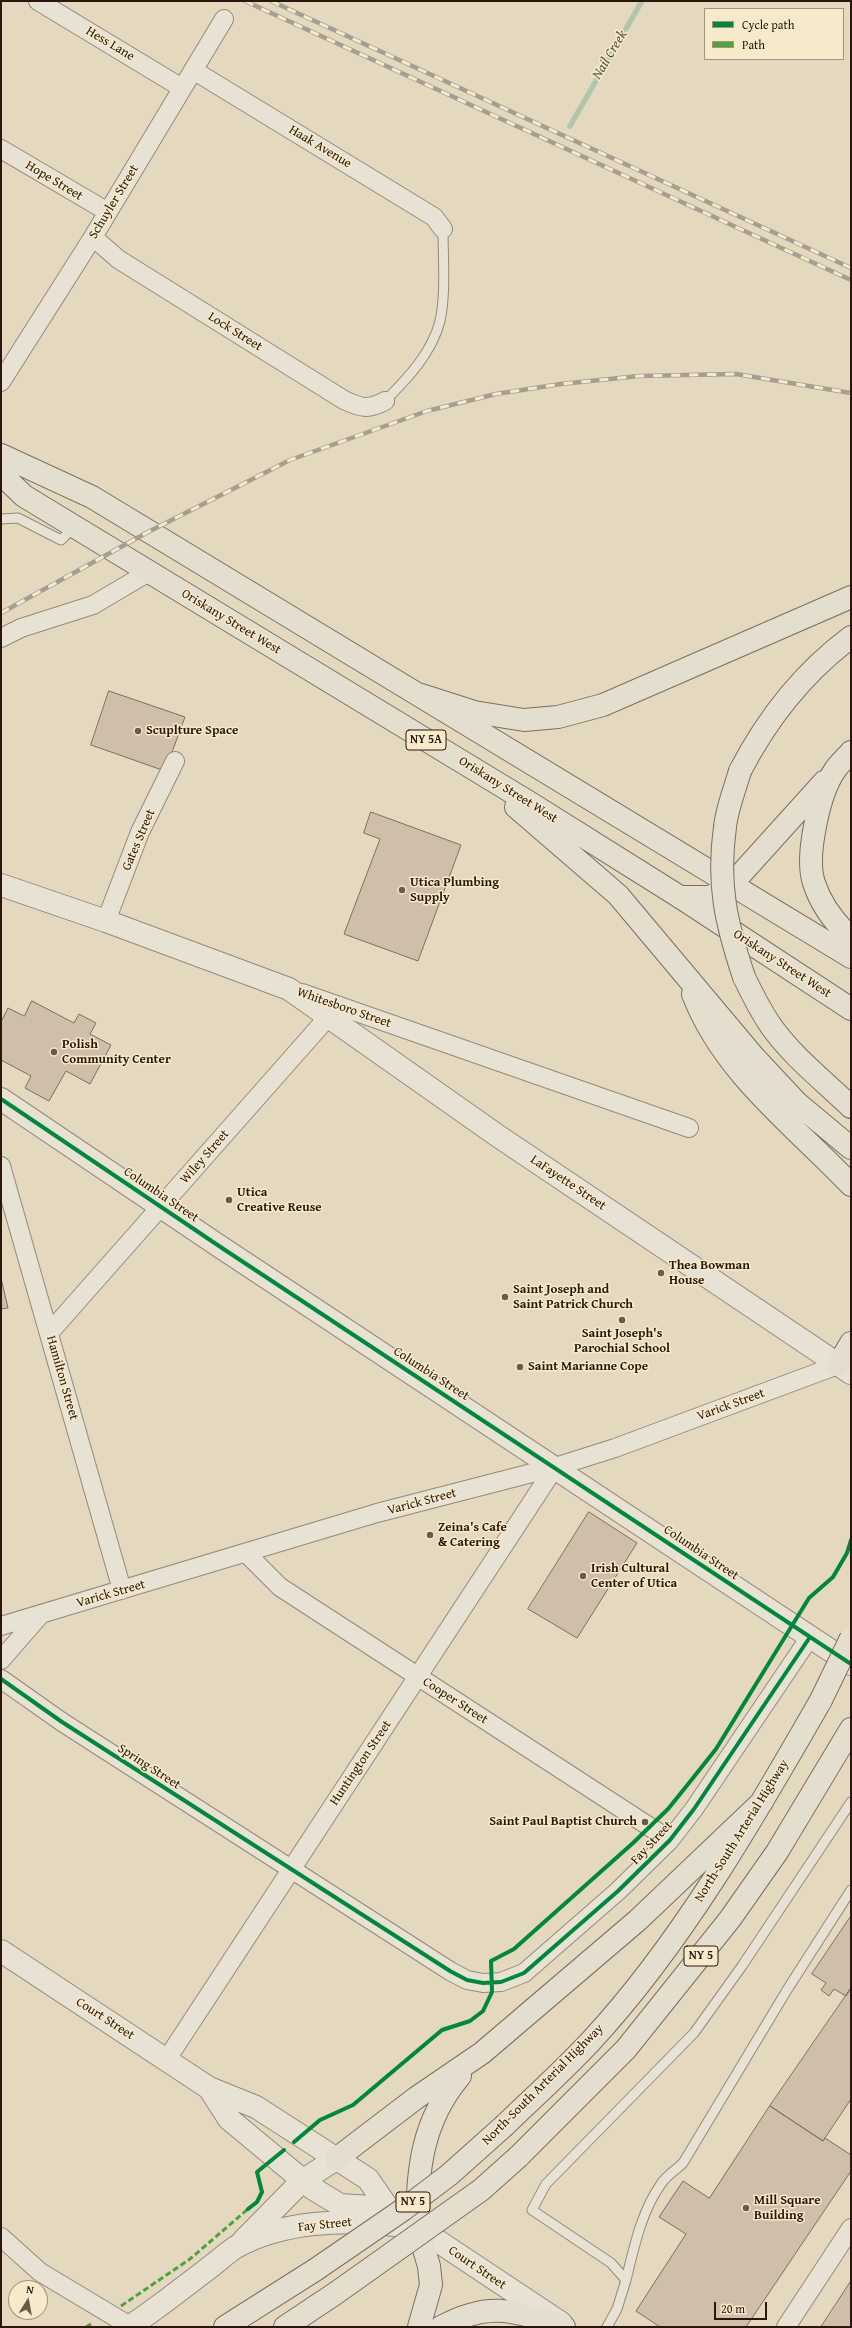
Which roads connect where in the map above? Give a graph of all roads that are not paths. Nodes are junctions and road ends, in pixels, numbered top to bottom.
1 (38, 1) edge
2 (224, 19) dead end
3 (193, 70) junction
4 (182, 88) junction
5 (1, 149) edge
6 (108, 212) junction
7 (443, 229) joint
8 (93, 237) junction
9 (1, 382) edge
10 (385, 401) joint
11 (1, 455) edge
12 (1, 474) edge
13 (1, 519) edge
14 (68, 534) junction
15 (149, 572) junction
16 (851, 597) edge
17 (851, 637) edge
18 (2, 638) edge
19 (421, 695) junction
20 (851, 752) edge
21 (175, 761) dead end
22 (465, 764) junction
23 (834, 771) junction
24 (1, 885) edge
25 (731, 885) junction
26 (680, 897) junction
27 (106, 921) junction
28 (851, 938) edge
29 (851, 957) edge
30 (685, 972) junction
31 (744, 977) junction
32 (289, 989) junction
33 (851, 1009) edge
34 (329, 1016) junction
35 (851, 1086) edge
36 (1, 1099) edge
37 (851, 1107) edge
38 (689, 1128) dead end
39 (851, 1148) edge
40 (1, 1166) edge
41 (851, 1185) edge
42 (161, 1207) junction
43 (50, 1332) junction
44 (851, 1343) edge
45 (845, 1369) edge
46 (555, 1467) junction
47 (246, 1553) junction
48 (122, 1590) junction
49 (41, 1614) junction
50 (1, 1626) edge
51 (810, 1637) junction
52 (851, 1638) edge
53 (1, 1660) edge
54 (851, 1664) edge
55 (418, 1677) junction
56 (1, 1679) edge
57 (851, 1729) edge
58 (762, 1802) junction
59 (851, 1802) edge
60 (670, 1840) junction
61 (290, 1870) junction
62 (851, 1890) edge
63 (1, 1951) edge
64 (450, 1971) joint
65 (482, 2053) junction
66 (167, 2058) junction
67 (209, 2088) junction
68 (336, 2159) junction
69 (302, 2181) junction
70 (388, 2208) junction
71 (417, 2227) junction
72 (851, 2228) edge
73 (1, 2236) edge
74 (236, 2247) junction
75 (626, 2280) junction
76 (129, 2327) edge
77 (224, 2327) edge
78 (285, 2327) edge
79 (419, 2327) edge
80 (441, 2327) edge
81 (566, 2327) edge
82 (607, 2327) edge
83 (786, 2327) edge

1 - 4 street, Hess Lane
2 - 3 street, Schuyler Street
3 - 4 street, Schuyler Street
3 - 7 street, Haak Avenue
4 - 6 street, Schuyler Street
5 - 6 street, Hope Street
6 - 8 street, Schuyler Street
7 - 10 lane
8 - 9 street, Schuyler Street
8 - 10 street, Lock Street
11 - 19 main road, NY 5A
12 - 14 main road, Oriskany Street West / NY 5A
13 - 14 lane
14 - 15 main road, Oriskany Street West / NY 5A
15 - 18 street
15 - 22 main road, Oriskany Street West / NY 5A
16 - 19 main road
17 - 31 main road, bridge
19 - 25 main road, NY 5A
20 - 23 main road
21 - 27 street, Gates Street
22 - 26 main road, Oriskany Street West / NY 5A
22 - 30 main road
23 - 25 main road
23 - 28 main road
24 - 27 street, Whitesboro Street
25 - 26 main road
25 - 29 main road, NY 5A
26 - 33 main road, Oriskany Street West / NY 5A
27 - 32 street, Whitesboro Street
30 - 39 main road
30 - 41 main road
31 - 35 main road
31 - 37 main road
32 - 34 street, LaFayette Street
32 - 38 street, Whitesboro Street
34 - 42 street, Wiley Street
34 - 45 street, LaFayette Street
36 - 42 street, Columbia Street
40 - 43 street, Hamilton Street
42 - 43 street, Wiley Street
42 - 46 street, Columbia Street
43 - 48 street, Hamilton Street
44 - 45 main road
45 - 46 street, Varick Street
46 - 47 street, Varick Street
46 - 51 street, Columbia Street
46 - 55 street, Huntington Street
47 - 48 street, Varick Street
47 - 55 street, Cooper Street
48 - 49 street, Varick Street
49 - 50 street, Varick Street
49 - 53 street
51 - 54 street, Columbia Street
51 - 60 street, Fay Street
52 - 58 main road, North-South Arterial Highway / NY 5, bridge
55 - 60 street, Cooper Street
55 - 61 street, Huntington Street
56 - 61 street, Spring Street
57 - 78 main road, NY 5, bridge
58 - 65 main road
58 - 77 main road, North-South Arterial Highway / NY 5, bridge
59 - 75 lane
60 - 64 street, Fay Street
61 - 64 street, Spring Street
61 - 66 street, Huntington Street
62 - 75 lane
63 - 66 street, Court Street
65 - 68 main road
65 - 71 main road
66 - 67 street, Court Street
67 - 68 street, Court Street
67 - 69 street, Court Street
68 - 69 street, Fay Street
68 - 70 street, Court Street
69 - 70 street, Court Street
69 - 74 street, Fay Street
70 - 71 street, Court Street
71 - 74 street, Fay Street
71 - 79 main road
71 - 81 street, Court Street
72 - 83 street
73 - 76 street
74 - 76 street, Fay Street
75 - 82 lane
80 - 81 main road

